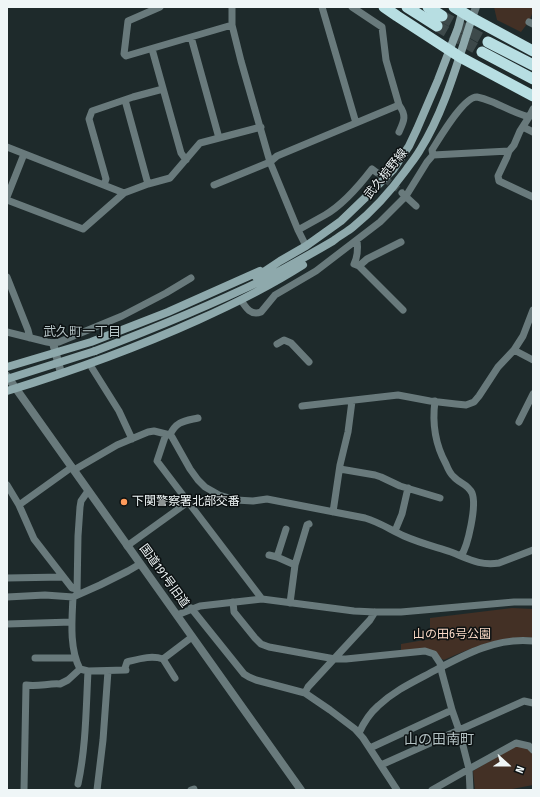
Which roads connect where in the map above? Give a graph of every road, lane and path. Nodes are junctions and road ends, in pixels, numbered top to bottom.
1 (160, 7) edge
2 (232, 7) edge
3 (322, 7) edge
4 (352, 7) edge
5 (384, 7) edge
6 (407, 7) edge
7 (428, 7) edge
8 (476, 7) edge
9 (463, 11) edge
10 (232, 25) junction
11 (191, 37) junction
12 (152, 49) junction
13 (449, 50) junction
14 (533, 51) edge
15 (460, 57) junction
16 (533, 65) edge
17 (533, 79) edge
18 (162, 89) junction
19 (533, 96) edge
20 (125, 100) junction
21 (399, 105) junction
22 (533, 109) edge
23 (529, 117) junction
24 (356, 124) junction
25 (261, 127) junction
26 (523, 128) junction
27 (399, 132) dead end
28 (533, 132) edge
29 (219, 138) junction
30 (7, 148) edge
31 (508, 151) junction
32 (24, 154) junction
33 (433, 155) junction
34 (186, 160) junction
35 (270, 162) junction
36 (376, 172) dead end
37 (148, 184) junction
38 (104, 185) junction
39 (214, 185) dead end
40 (124, 193) junction
41 (404, 194) junction
42 (533, 197) edge
43 (7, 199) edge
44 (416, 206) dead end
45 (352, 228) junction
46 (298, 230) junction
47 (357, 240) junction
48 (401, 242) dead end
49 (306, 246) junction
50 (280, 261) junction
51 (359, 266) junction
52 (7, 277) edge
53 (191, 278) dead end
54 (241, 300) junction
55 (205, 307) junction
56 (403, 310) dead end
57 (533, 310) edge
58 (7, 332) edge
59 (30, 338) junction
60 (53, 343) junction
61 (277, 344) dead end
62 (514, 350) junction
63 (55, 353) junction
64 (533, 360) edge
65 (309, 362) dead end
66 (7, 367) edge
67 (92, 368) dead end
68 (61, 373) junction
69 (7, 376) edge
70 (7, 379) edge
71 (16, 389) junction
72 (7, 391) edge
73 (533, 394) edge
74 (352, 400) junction
75 (435, 401) junction
76 (302, 406) dead end
77 (198, 418) dead end
78 (519, 422) dead end
79 (168, 435) junction
80 (132, 439) junction
81 (73, 468) junction
82 (340, 469) junction
83 (7, 485) edge
84 (408, 488) junction
85 (88, 491) junction
86 (440, 498) dead end
87 (188, 502) junction
88 (19, 505) junction
89 (333, 512) junction
90 (309, 524) dead end
91 (286, 529) dead end
92 (395, 531) junction
93 (127, 546) junction
94 (533, 550) edge
95 (268, 555) dead end
96 (277, 556) junction
97 (461, 556) junction
98 (140, 564) junction
99 (295, 565) junction
100 (63, 577) junction
101 (7, 578) edge
102 (76, 594) junction
103 (7, 597) edge
104 (262, 599) junction
105 (233, 602) junction
106 (533, 602) edge
107 (290, 603) junction
108 (191, 608) junction
109 (375, 612) junction
110 (177, 614) junction
111 (72, 622) junction
112 (7, 624) edge
113 (192, 637) junction
114 (533, 641) edge
115 (35, 658) dead end
116 (75, 658) junction
117 (163, 659) junction
118 (335, 659) junction
119 (441, 667) junction
120 (80, 669) junction
121 (88, 671) junction
122 (108, 671) junction
123 (175, 678) dead end
124 (305, 693) junction
125 (533, 703) edge
126 (452, 710) junction
127 (458, 730) junction
128 (359, 732) junction
129 (370, 748) junction
130 (533, 750) edge
131 (380, 766) junction
132 (469, 769) junction
133 (78, 784) dead end
134 (393, 789) edge
135 (24, 790) edge
136 (97, 790) edge
137 (301, 790) edge
138 (432, 790) edge
139 (470, 790) edge

1 - 12 street
2 - 10 street
3 - 24 street
4 - 21 street
5 - 13 highway
6 - 7 highway
8 - 9 street
9 - 13 main road, 武久椋野線
9 - 14 highway
9 - 15 main road, 武久椋野線
10 - 11 street
10 - 25 street
11 - 12 street
11 - 29 street
12 - 18 street
13 - 15 highway
13 - 49 main road, 武久椋野線
15 - 19 highway
15 - 45 main road, 武久椋野線
16 - 17 highway
18 - 20 street
18 - 34 street
20 - 37 street
20 - 38 street
21 - 24 street
21 - 27 street
22 - 23 street
23 - 26 street
23 - 33 street
24 - 35 street
25 - 29 street
25 - 35 street
26 - 28 street
26 - 31 street
29 - 34 street
30 - 32 street
31 - 33 street
31 - 42 street
32 - 38 street
32 - 43 street
33 - 41 street
34 - 37 street
35 - 39 street
35 - 46 street
36 - 46 street
37 - 40 street
38 - 40 street
40 - 43 street
41 - 44 street
41 - 47 street
45 - 54 main road
45 - 55 main road, 武久椋野線
46 - 49 street
47 - 51 street
47 - 54 street
48 - 51 street
49 - 50 main road, 武久椋野線
50 - 55 main road, 武久椋野線
50 - 63 main road
51 - 56 street
52 - 59 street
53 - 60 street
54 - 68 main road
55 - 70 main road, 武久椋野線, bridge
57 - 62 street
58 - 59 street
59 - 60 street
60 - 63 street
61 - 65 street
62 - 64 street
62 - 75 street
63 - 66 main road
63 - 68 street
67 - 80 street
68 - 71 main road
69 - 71 street, 国道191号旧道
71 - 72 main road
71 - 81 street, 国道191号旧道
73 - 78 street
74 - 75 street
74 - 76 street
74 - 82 street
75 - 97 street
77 - 79 street
79 - 80 street
79 - 87 street
79 - 89 street
80 - 81 street
81 - 85 street, 国道191号旧道
81 - 88 street
82 - 84 street
82 - 89 street
83 - 88 street
84 - 86 street
84 - 92 street
85 - 93 street, 国道191号旧道
85 - 102 street
87 - 93 street
87 - 104 street
88 - 100 street
89 - 92 street
90 - 99 street
91 - 96 street
92 - 97 street
93 - 98 street, 国道191号旧道
94 - 97 street
95 - 96 street
96 - 99 street
98 - 102 street
98 - 110 street, 国道191号旧道
99 - 107 street
100 - 101 street
100 - 102 street
102 - 103 street
102 - 111 street
104 - 105 street
104 - 107 street
105 - 108 street
105 - 118 street
106 - 109 street
107 - 109 street
108 - 110 street
108 - 124 street
109 - 118 street
110 - 113 street, 国道191号旧道
111 - 112 street
111 - 116 street
113 - 117 street
113 - 137 street, 国道191号旧道
114 - 119 street
115 - 116 street
116 - 120 street
117 - 122 street
117 - 123 street
118 - 119 street
118 - 124 street
119 - 126 street
119 - 128 street
120 - 121 street
120 - 135 street
121 - 122 street
121 - 133 street
122 - 136 street
124 - 128 street
125 - 127 street
126 - 127 street
126 - 129 street
127 - 131 street
127 - 132 street
128 - 129 street
129 - 131 street
130 - 132 street
131 - 134 street
132 - 138 street
132 - 139 street

